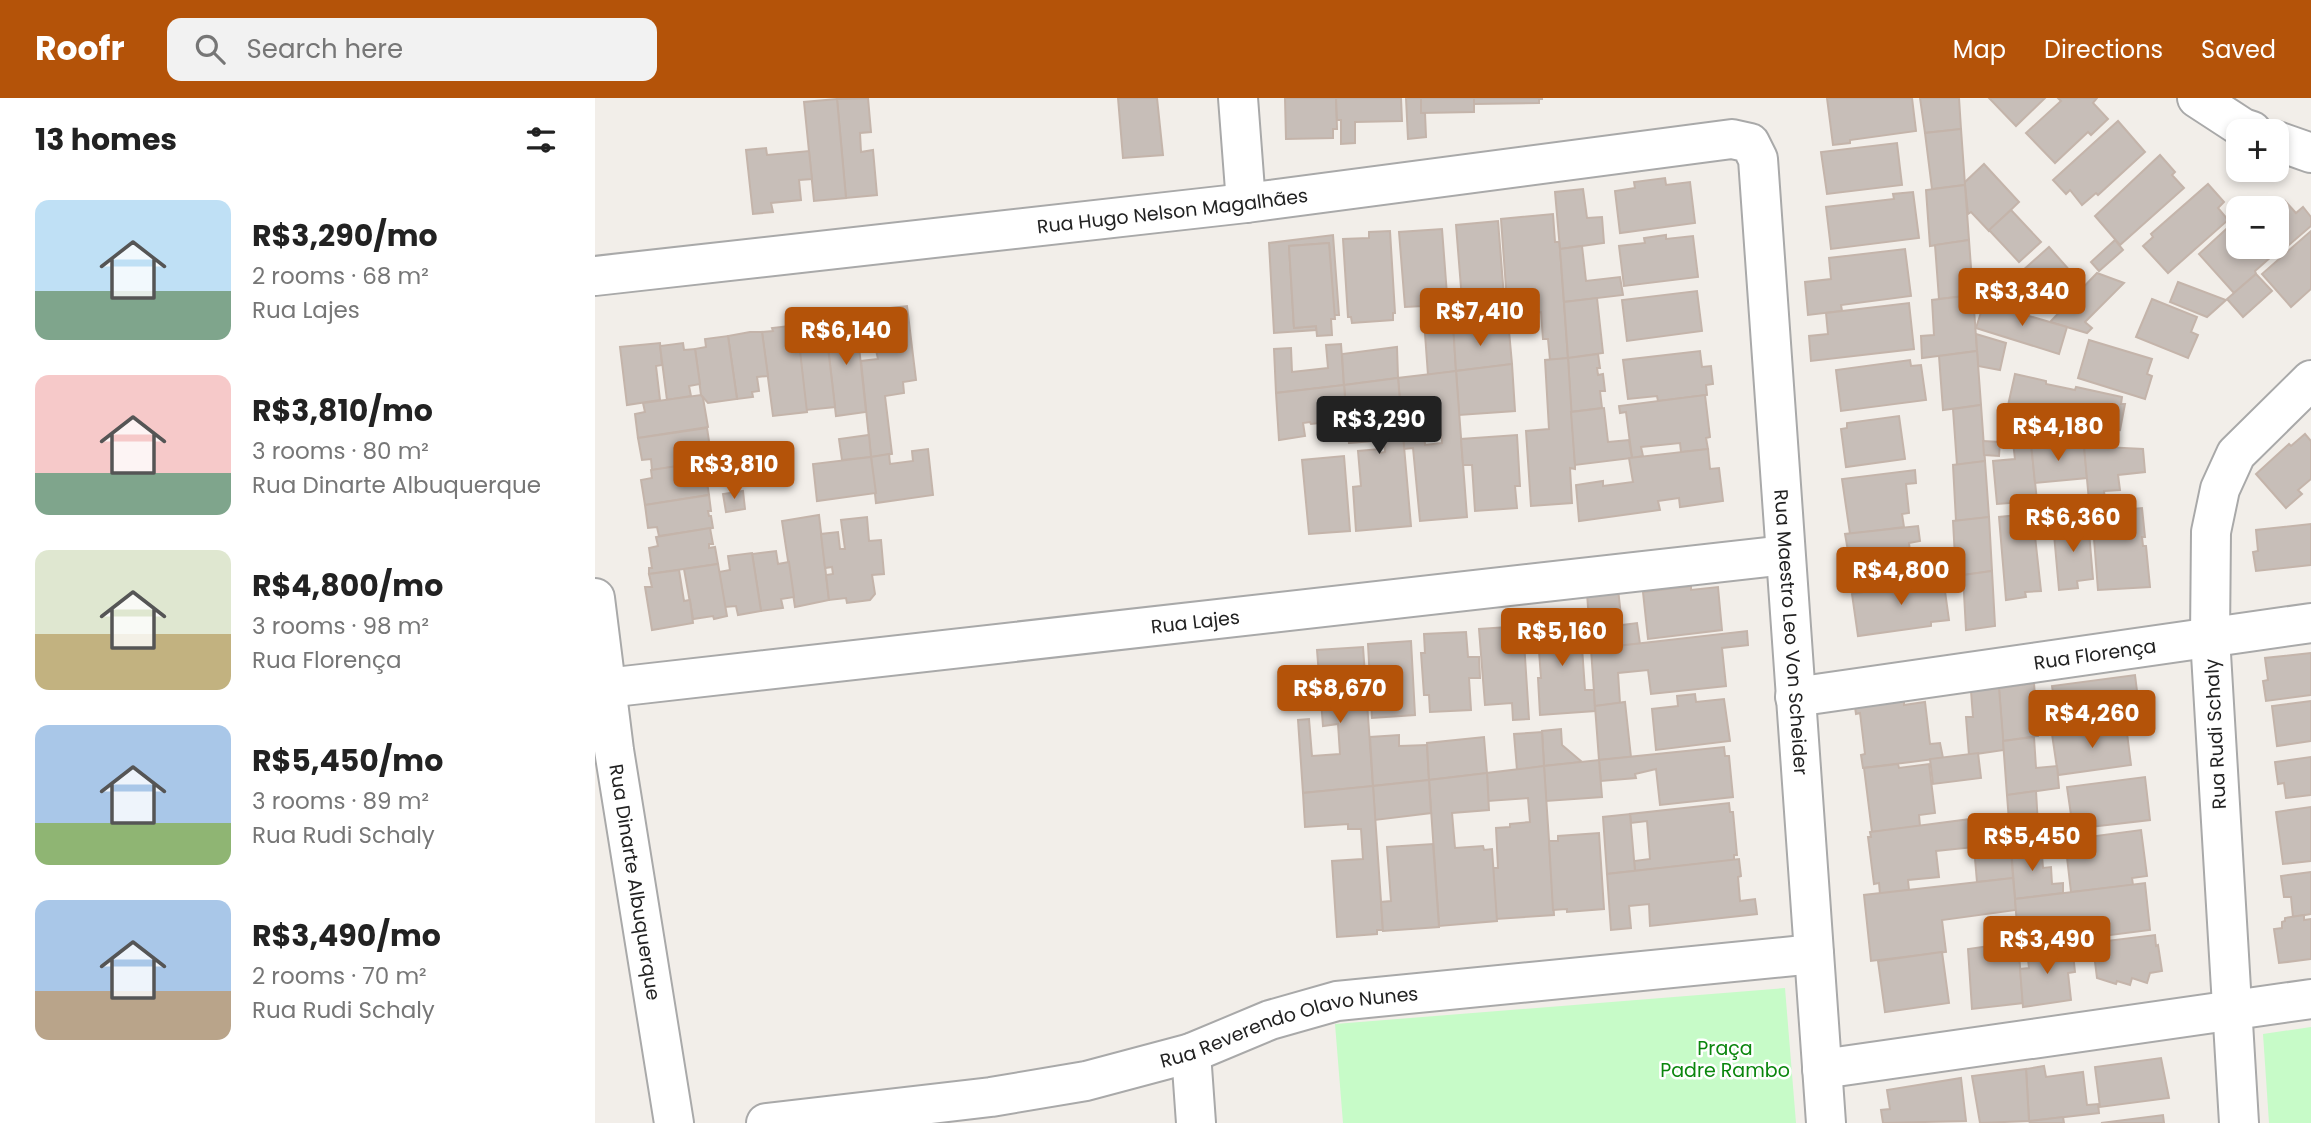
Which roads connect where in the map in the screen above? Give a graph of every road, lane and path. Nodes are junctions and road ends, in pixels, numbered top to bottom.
1 (1238, 98) edge
2 (2197, 98) edge
3 (2229, 119) edge
4 (1750, 143) joint
5 (2289, 145) edge
6 (2311, 153) edge
7 (1246, 203) junction
8 (595, 276) edge
9 (2311, 380) edge
10 (1785, 555) junction
11 (595, 598) edge
12 (2311, 624) edge
13 (2210, 637) junction
14 (605, 688) junction
15 (1795, 697) junction
16 (604, 751) edge
17 (1814, 954) junction
18 (2311, 999) edge
19 (2231, 1010) junction
20 (1191, 1053) junction
21 (1822, 1069) junction
22 (674, 1123) edge
23 (767, 1123) edge
24 (1196, 1123) edge
25 (1826, 1123) edge
26 (2239, 1123) edge

1 - 7 street
2 - 3 street
4 - 7 street, Rua Hugo Nelson Magalhães
4 - 10 street, Rua Maestro Leo Von Scheider
5 - 6 street
7 - 8 street, Rua Hugo Nelson Magalhães
9 - 13 street, Rua Rudi Schaly
10 - 14 street, Rua Lajes
10 - 15 street, Rua Maestro Leo Von Scheider
11 - 14 street, Rua Dinarte Albuquerque
12 - 13 street, Rua Florença
13 - 15 street, Rua Florença
13 - 19 street, Rua Rudi Schaly
14 - 16 street, Rua Dinarte Albuquerque
15 - 17 street, Rua Maestro Leo Von Scheider
16 - 22 street, Rua Dinarte Albuquerque
17 - 20 street, Rua Reverendo Olavo Nunes
17 - 21 street, Rua Maestro Leo Von Scheider
18 - 19 street
19 - 21 street
19 - 26 street, Rua Rudi Schaly
20 - 23 street, Rua Reverendo Olavo Nunes
20 - 24 street
21 - 25 street, Rua Maestro Leo Von Scheider

